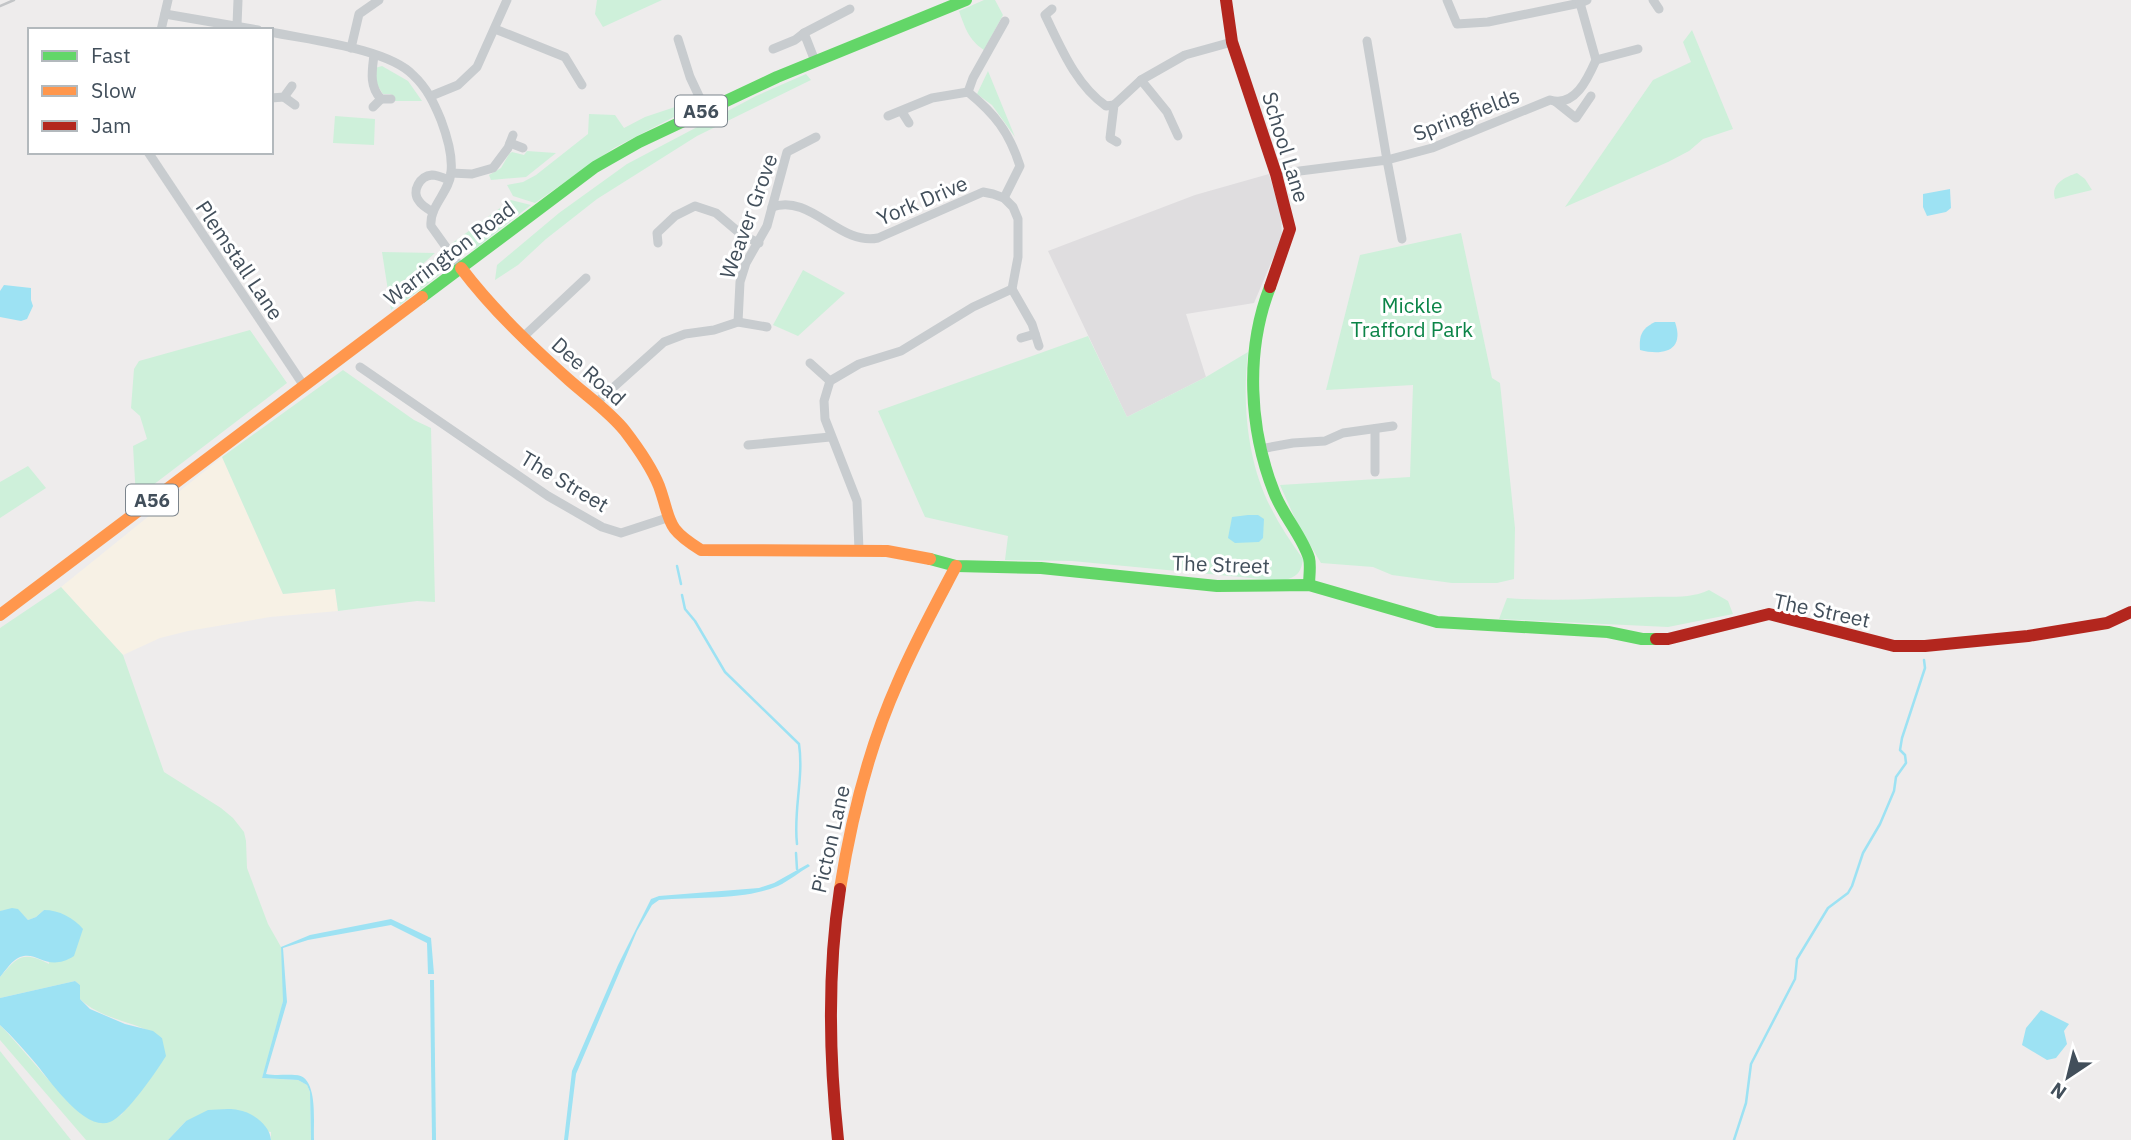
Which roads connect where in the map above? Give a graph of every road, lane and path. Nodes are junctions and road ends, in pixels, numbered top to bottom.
1 (168, 0) edge
2 (238, 0) edge
3 (379, 0) edge
4 (507, 0) edge
5 (966, 0) edge
6 (1226, 0) edge
7 (1447, 0) edge
8 (1583, 2) edge
9 (850, 9) dead end
10 (1052, 9) dead end
11 (165, 13) junction
12 (1005, 22) dead end
13 (237, 25) junction
14 (211, 26) edge
15 (161, 28) edge
16 (250, 28) edge
17 (495, 29) junction
18 (273, 32) edge
19 (804, 33) junction
20 (678, 39) dead end
21 (1367, 41) dead end
22 (1232, 42) junction
23 (351, 48) junction
24 (773, 49) dead end
25 (1638, 49) dead end
26 (374, 55) junction
27 (1596, 60) junction
28 (816, 61) junction
29 (1141, 80) junction
30 (582, 85) dead end
31 (292, 86) dead end
32 (968, 92) junction
33 (431, 96) junction
34 (1591, 96) dead end
35 (284, 97) junction
36 (273, 98) edge
37 (1556, 102) junction
38 (295, 105) dead end
39 (1114, 105) junction
40 (373, 107) dead end
41 (705, 109) junction
42 (902, 112) junction
43 (888, 117) dead end
44 (909, 123) dead end
45 (1178, 136) dead end
46 (816, 137) dead end
47 (1109, 139) dead end
48 (523, 148) dead end
49 (149, 154) edge
50 (1387, 160) junction
51 (1276, 174) junction
52 (450, 176) junction
53 (1004, 198) junction
54 (772, 207) junction
55 (433, 212) junction
56 (1402, 239) dead end
57 (658, 243) dead end
58 (759, 243) junction
59 (461, 268) junction
60 (586, 278) dead end
61 (1012, 289) junction
62 (738, 322) junction
63 (767, 327) dead end
64 (1035, 334) junction
65 (522, 338) junction
66 (1021, 338) dead end
67 (1039, 346) dead end
68 (810, 363) dead end
69 (360, 367) dead end
70 (830, 381) junction
71 (304, 386) junction
72 (596, 403) junction
73 (1393, 426) dead end
74 (1375, 429) junction
75 (830, 437) junction
76 (748, 445) dead end
77 (1260, 449) junction
78 (1375, 472) dead end
79 (667, 519) junction
80 (859, 550) junction
81 (956, 566) junction
82 (1310, 585) junction
83 (2131, 612) edge
84 (0, 615) edge
85 (838, 1140) edge

1 - 11 street
2 - 13 street
3 - 23 street
4 - 17 street
5 - 28 street, Warrington Road / A56
6 - 22 street, School Lane
7 - 8 street
8 - 27 street
9 - 19 street
10 - 39 street
11 - 14 street
11 - 15 street
12 - 32 street
13 - 14 street
13 - 16 street
17 - 30 street
17 - 33 street
18 - 23 street
19 - 24 street
19 - 28 street
20 - 41 street
21 - 50 street, Springfields
22 - 29 street
22 - 51 street, School Lane
23 - 26 street
25 - 27 street
26 - 33 street
26 - 40 street
27 - 37 street, Springfields
28 - 41 street, Warrington Road / A56
29 - 39 street
29 - 45 street
31 - 35 street
32 - 42 street
32 - 53 street
33 - 52 street
34 - 37 street
35 - 36 street
35 - 38 street
37 - 50 street, Springfields
39 - 47 street
41 - 59 street, Warrington Road / A56
42 - 43 street
42 - 44 street
46 - 54 street, Weaver Grove
48 - 52 street
49 - 71 street, Plemstall Lane
50 - 51 street, Springfields
50 - 56 street, Springfields
51 - 77 street, School Lane
52 - 55 street
52 - 55 street
53 - 54 street, York Drive
53 - 61 street
54 - 58 street, Weaver Grove
55 - 59 street
57 - 58 street
58 - 62 street, Weaver Grove
59 - 65 street, Dee Road
59 - 71 street, Warrington Road / A56
60 - 65 street
61 - 64 street
61 - 70 street
62 - 63 street
62 - 72 street
64 - 66 street
64 - 67 street
65 - 72 street, Dee Road
68 - 70 street
69 - 79 street, The Street
70 - 75 street
71 - 84 street, Warrington Road / A56
72 - 79 street, Dee Road
73 - 74 street
74 - 77 street
74 - 78 street
75 - 76 street
75 - 80 street
77 - 82 street, School Lane
79 - 80 street, The Street
80 - 81 street, The Street
81 - 82 street, The Street
81 - 85 street, Picton Lane
82 - 83 street, The Street

